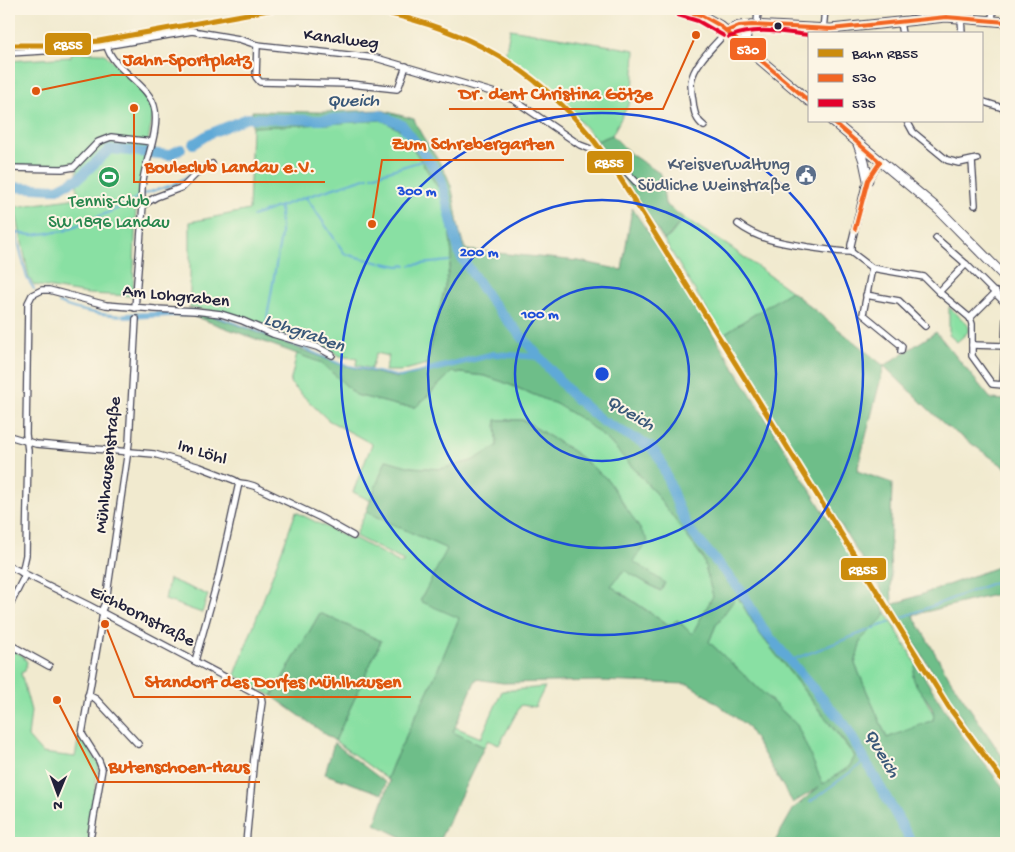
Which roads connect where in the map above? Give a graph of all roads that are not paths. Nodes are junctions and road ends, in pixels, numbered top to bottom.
1 (680, 9) edge
2 (758, 9) edge
3 (825, 9) edge
4 (993, 9) edge
5 (961, 17) junction
6 (992, 20) junction
7 (900, 22) junction
8 (1006, 22) edge
9 (755, 25) junction
10 (823, 30) junction
11 (727, 31) junction
12 (902, 32) edge
13 (962, 32) edge
14 (257, 45) junction
15 (107, 46) junction
16 (745, 47) junction
17 (9, 53) edge
18 (406, 66) junction
19 (808, 100) edge
20 (982, 101) edge
21 (1006, 109) edge
22 (833, 122) edge
23 (907, 122) edge
24 (704, 126) dead end
25 (858, 143) junction
26 (151, 145) junction
27 (880, 162) junction
28 (212, 164) dead end
29 (9, 168) edge
30 (868, 180) junction
31 (639, 185) dead end
32 (143, 205) junction
33 (975, 205) dead end
34 (738, 224) dead end
35 (936, 238) dead end
36 (851, 252) junction
37 (966, 264) junction
38 (872, 268) junction
39 (1005, 276) edge
40 (940, 292) junction
41 (996, 292) junction
42 (866, 295) junction
43 (1006, 304) edge
44 (135, 308) junction
45 (970, 318) junction
46 (1006, 318) edge
47 (136, 320) dead end
48 (925, 326) dead end
49 (972, 345) junction
50 (1005, 346) junction
51 (900, 351) dead end
52 (332, 355) dead end
53 (9, 436) edge
54 (27, 442) junction
55 (127, 451) junction
56 (239, 483) junction
57 (354, 536) dead end
58 (9, 566) edge
59 (24, 574) junction
60 (9, 607) edge
61 (102, 613) junction
62 (9, 644) edge
63 (195, 661) junction
64 (49, 666) dead end
65 (88, 695) junction
66 (138, 744) dead end
67 (90, 834) dead end
68 (246, 843) edge

1 - 11 street
2 - 9 street
3 - 10 street
4 - 6 street
5 - 6 street
5 - 7 street
5 - 13 street
6 - 8 street
7 - 10 street
7 - 12 street
9 - 10 street
9 - 11 street
9 - 16 street
11 - 16 street
11 - 24 street
14 - 15 street, Kanalweg
14 - 18 street, Kanalweg
14 - 18 street
15 - 17 street, Kanalweg
15 - 26 street
16 - 19 street
18 - 31 street, Kanalweg
20 - 21 street
22 - 25 street
23 - 33 street
25 - 27 street
25 - 30 street
26 - 29 street
26 - 32 street
27 - 30 street
27 - 39 street
28 - 32 street
30 - 36 street
32 - 44 street
34 - 36 street
35 - 37 street
36 - 38 street
37 - 40 street
37 - 41 street
38 - 40 street
38 - 42 street
40 - 45 street
41 - 43 street
41 - 45 street
42 - 48 street
42 - 51 street
44 - 52 street, Am Lohgraben
44 - 54 street, Am Lohgraben
45 - 49 street
46 - 50 street
47 - 55 street, Mühlhausenstraße
49 - 50 street
49 - 50 street
53 - 54 street, Im Löhl
54 - 55 street, Im Löhl
54 - 59 street
55 - 56 street, Im Löhl
55 - 61 street, Mühlhausenstraße
56 - 57 street, Im Löhl
56 - 63 street
58 - 59 street, Eichbornstraße
59 - 60 street
59 - 61 street, Eichbornstraße
61 - 63 street, Eichbornstraße
61 - 65 street, Mühlhausenstraße
62 - 64 street
63 - 68 street, Eichbornstraße
65 - 66 street
65 - 67 street, Mühlhausenstraße

